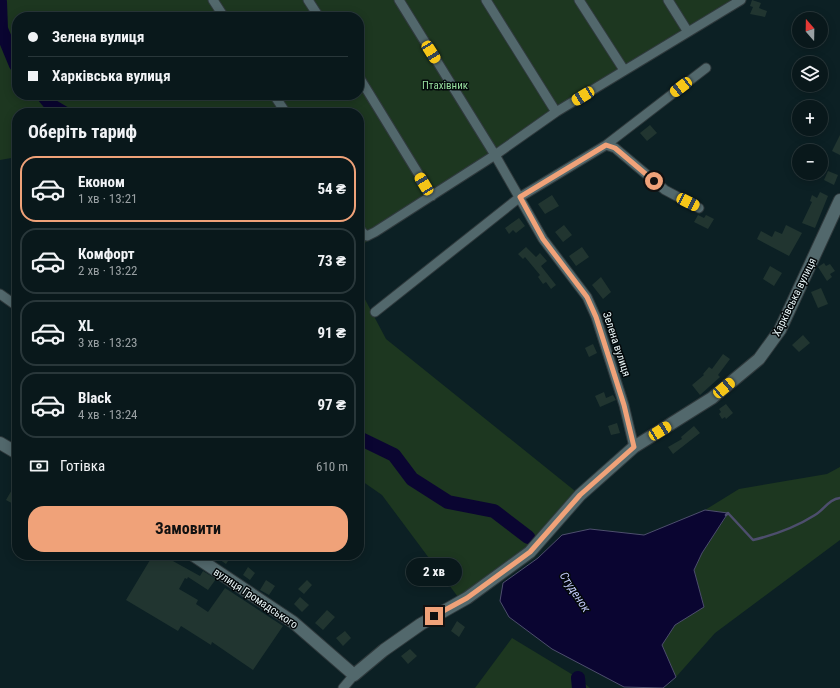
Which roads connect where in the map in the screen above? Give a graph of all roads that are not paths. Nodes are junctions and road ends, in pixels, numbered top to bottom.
1 (213, 0) edge
2 (308, 0) edge
3 (398, 0) edge
4 (486, 0) edge
5 (579, 0) edge
6 (668, 0) edge
7 (741, 0) edge
8 (221, 12) edge
9 (316, 12) edge
10 (688, 32) junction
11 (706, 68) dead end
12 (624, 70) junction
13 (364, 85) edge
14 (556, 112) junction
15 (606, 145) junction
16 (495, 155) junction
17 (432, 196) junction
18 (520, 197) junction
19 (840, 200) edge
20 (699, 208) dead end
21 (364, 234) edge
22 (0, 294) edge
23 (12, 302) edge
24 (375, 312) dead end
25 (0, 443) edge
26 (634, 447) junction
27 (12, 450) edge
28 (200, 560) edge
29 (354, 675) junction
30 (343, 688) edge

1 - 8 street
2 - 9 street
3 - 16 street, Зелена вулиця
4 - 14 street
5 - 12 street
6 - 10 street
7 - 10 street
10 - 12 street
11 - 15 street
12 - 14 street
13 - 17 street
14 - 16 street
15 - 18 street
15 - 20 street
16 - 17 street
16 - 18 street, Зелена вулиця
17 - 21 street
18 - 24 street
18 - 26 street, Зелена вулиця
19 - 26 street, Харківська вулиця
22 - 23 street
25 - 27 street
26 - 29 street, Харківська вулиця
28 - 29 street, вулиця Громадського
29 - 30 street

